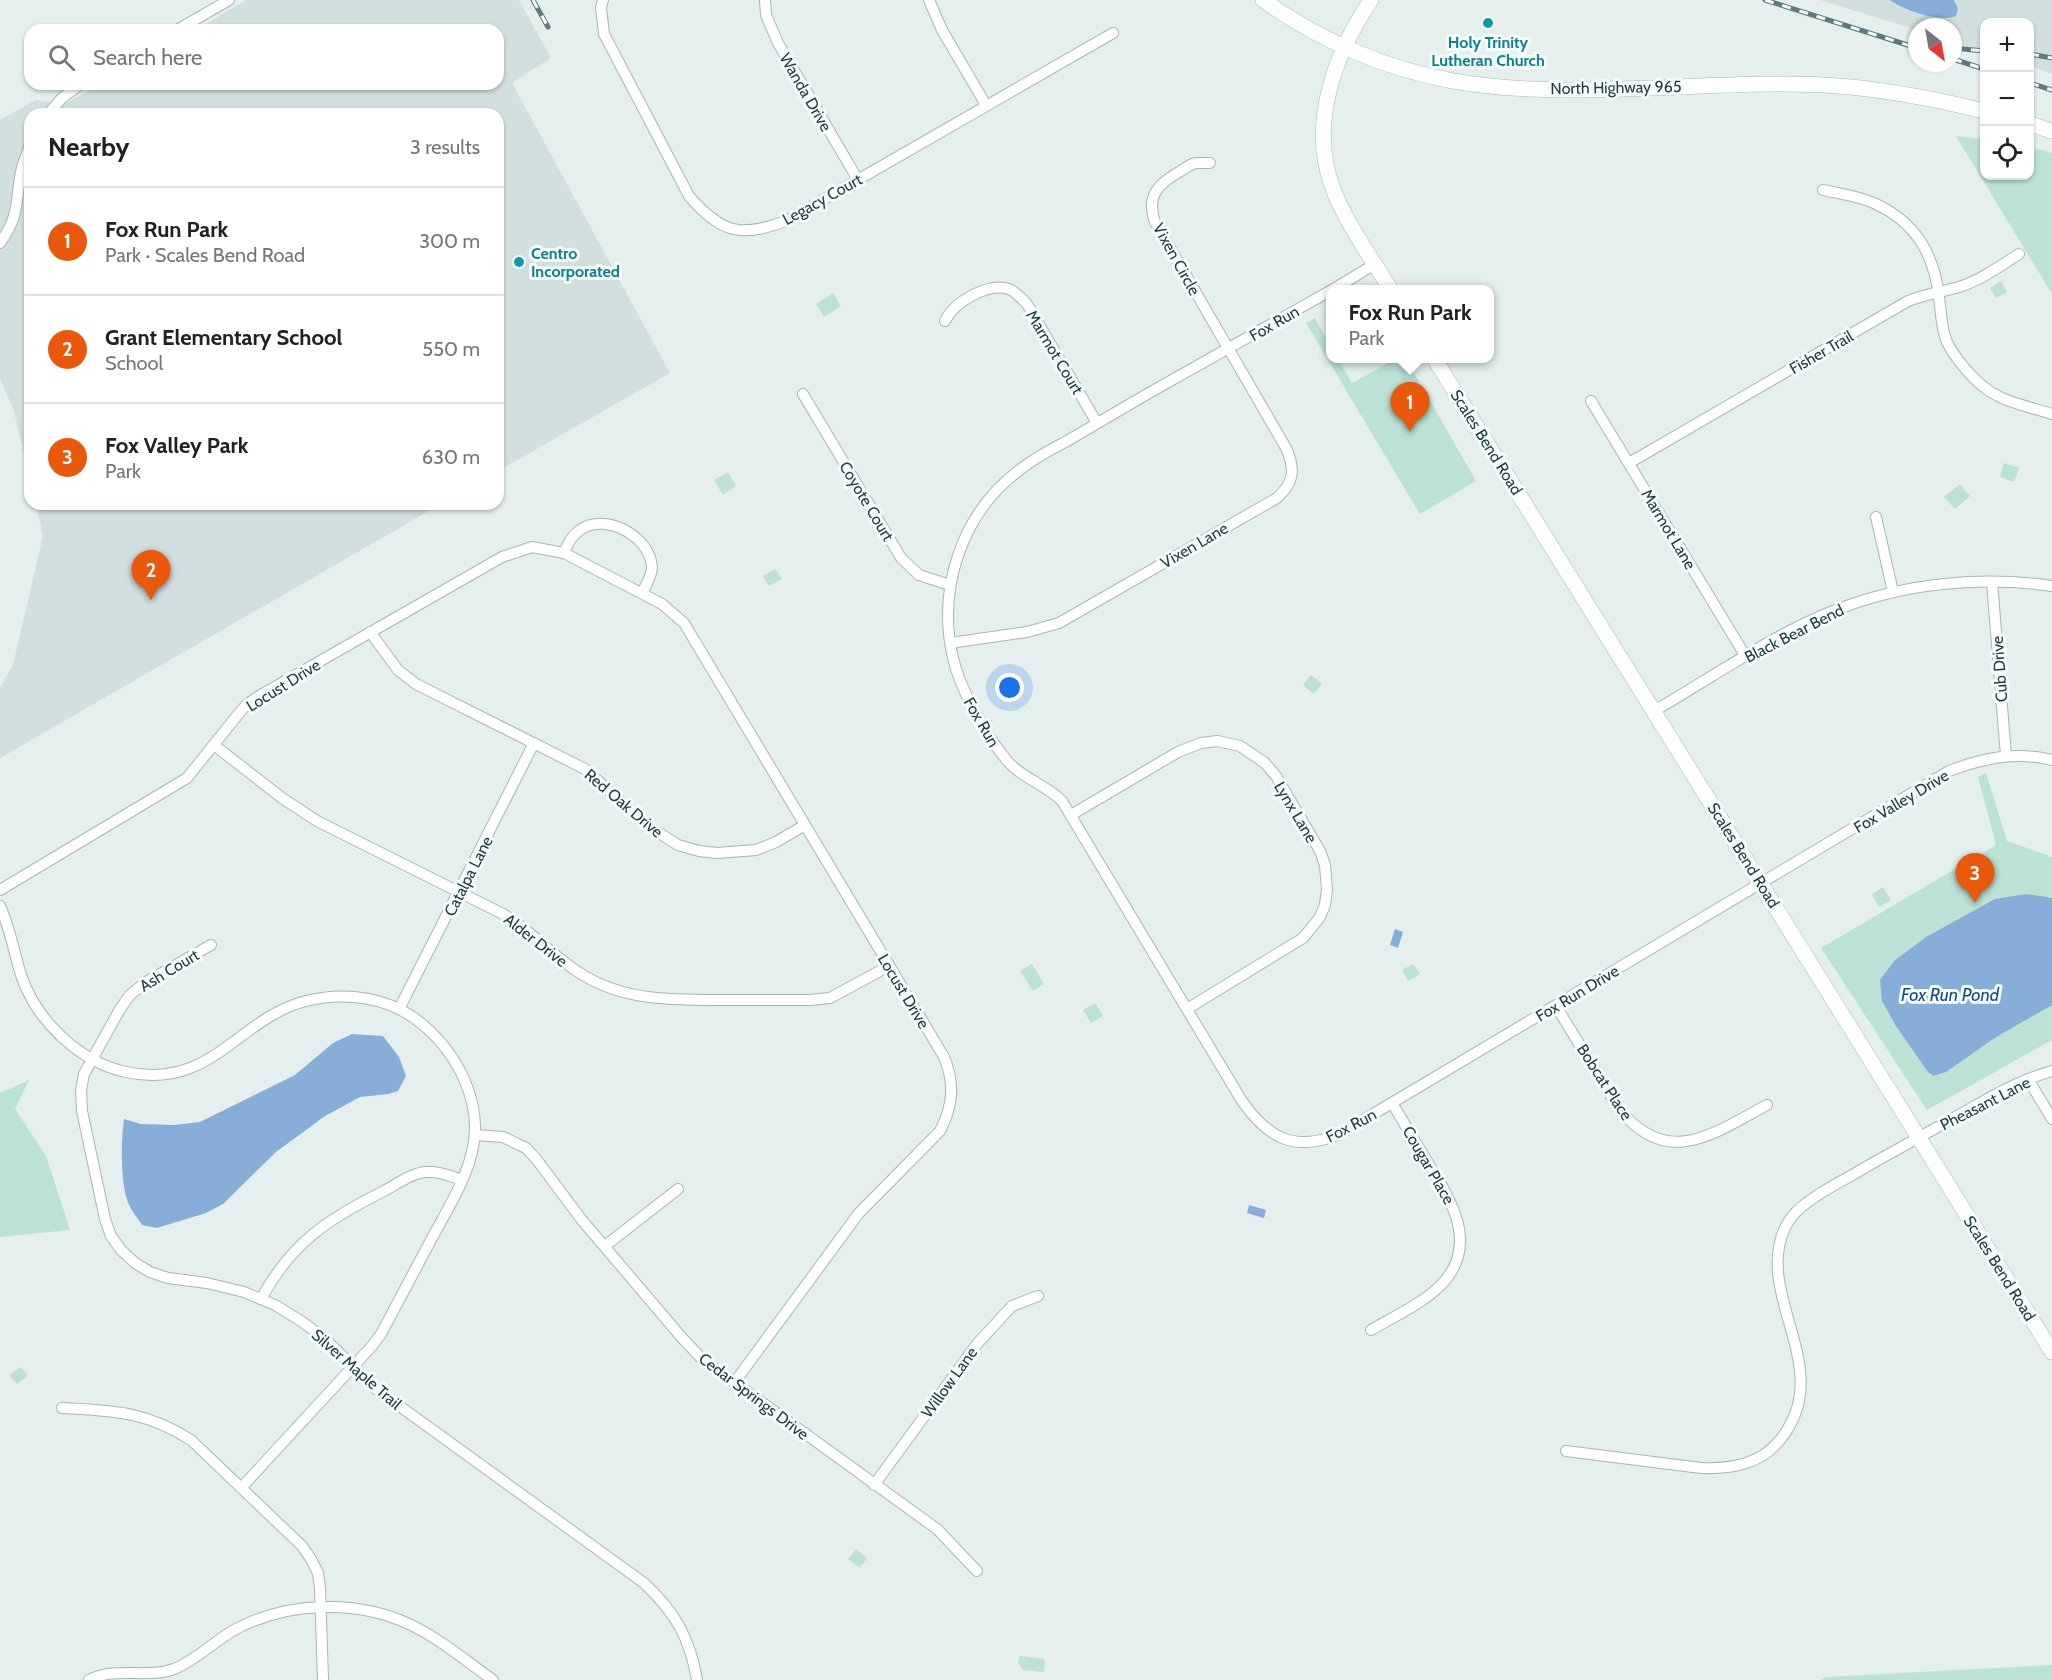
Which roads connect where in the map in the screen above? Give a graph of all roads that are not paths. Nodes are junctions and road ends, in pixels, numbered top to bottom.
1 (229, 0) edge
2 (603, 0) edge
3 (765, 0) edge
4 (929, 0) edge
5 (1263, 0) edge
6 (1371, 0) edge
7 (187, 24) edge
8 (1113, 33) dead end
9 (1345, 47) junction
10 (73, 90) edge
11 (986, 105) junction
12 (53, 108) edge
13 (1980, 110) edge
14 (2034, 125) edge
15 (2052, 131) edge
16 (24, 163) edge
17 (1210, 164) dead end
18 (858, 180) junction
19 (1823, 190) dead end
20 (0, 243) edge
21 (2019, 254) dead end
22 (1376, 264) junction
23 (1340, 285) edge
24 (1388, 285) edge
25 (1939, 292) junction
26 (1326, 293) edge
27 (945, 321) dead end
28 (1228, 349) junction
29 (1437, 363) edge
30 (803, 394) dead end
31 (1591, 401) dead end
32 (2052, 414) edge
33 (1097, 423) junction
34 (1629, 463) junction
35 (1876, 517) dead end
36 (564, 554) junction
37 (1992, 582) junction
38 (950, 585) junction
39 (2052, 586) edge
40 (1893, 592) junction
41 (642, 593) junction
42 (370, 633) junction
43 (950, 643) junction
44 (1746, 657) junction
45 (1654, 711) junction
46 (534, 742) junction
47 (214, 745) junction
48 (2006, 756) junction
49 (2052, 759) edge
50 (1071, 814) junction
51 (805, 825) junction
52 (1762, 884) junction
53 (0, 890) edge
54 (460, 892) junction
55 (0, 906) edge
56 (211, 945) dead end
57 (889, 966) junction
58 (1556, 1006) junction
59 (399, 1009) junction
60 (1187, 1010) junction
61 (92, 1058) junction
62 (2052, 1071) edge
63 (2028, 1079) junction
64 (1392, 1103) junction
65 (1767, 1106) dead end
66 (2052, 1119) edge
67 (475, 1135) junction
68 (1918, 1137) junction
69 (462, 1180) junction
70 (678, 1189) dead end
71 (605, 1246) junction
72 (1038, 1296) dead end
73 (261, 1299) junction
74 (1371, 1330) dead end
75 (2052, 1352) edge
76 (353, 1367) junction
77 (734, 1383) junction
78 (62, 1408) dead end
79 (1566, 1451) dead end
80 (874, 1485) junction
81 (242, 1487) junction
82 (977, 1571) dead end
83 (321, 1608) junction
84 (88, 1680) edge
85 (324, 1680) edge
86 (493, 1680) edge
87 (697, 1680) edge

1 - 7 street
2 - 18 street, Legacy Court
3 - 18 street, Wanda Drive
4 - 11 street
5 - 9 street, North Highway 965
6 - 9 street
8 - 11 street, Legacy Court
9 - 13 street, North Highway 965
9 - 22 street
10 - 12 street
11 - 18 street, Legacy Court
14 - 15 street
16 - 20 street
17 - 28 street, Vixen Circle
19 - 25 street
21 - 25 street, Fisher Trail
22 - 23 street, Fox Run
22 - 24 street
25 - 32 street
25 - 34 street, Fisher Trail
26 - 28 street, Fox Run
27 - 33 street, Marmot Court
28 - 33 street, Fox Run
28 - 43 street, Vixen Lane
29 - 45 street, Scales Bend Road
30 - 38 street, Coyote Court
31 - 34 street, Marmot Lane
33 - 38 street, Fox Run
34 - 44 street, Marmot Lane
35 - 40 street
36 - 41 street, Locust Drive
36 - 41 street
36 - 42 street, Locust Drive
37 - 39 street, Black Bear Bend
37 - 40 street, Black Bear Bend
37 - 48 street, Cub Drive
38 - 43 street, Fox Run
40 - 44 street, Black Bear Bend
41 - 51 street, Locust Drive
42 - 46 street, Red Oak Drive
42 - 47 street, Locust Drive
43 - 50 street, Fox Run
44 - 45 street, Black Bear Bend
45 - 52 street, Scales Bend Road
46 - 51 street, Red Oak Drive
46 - 54 street, Catalpa Lane
47 - 53 street, Locust Drive
47 - 54 street, Alder Drive
48 - 49 street, Fox Valley Drive
48 - 52 street, Fox Valley Drive
50 - 60 street, Fox Run
50 - 60 street, Lynx Lane
51 - 57 street, Locust Drive
52 - 58 street, Fox Run Drive
52 - 68 street, Scales Bend Road
54 - 57 street, Alder Drive
54 - 59 street, Catalpa Lane
55 - 61 street
56 - 61 street, Ash Court
57 - 77 street, Locust Drive
58 - 64 street, Fox Run Drive
58 - 65 street, Bobcat Place
59 - 61 street
59 - 67 street
60 - 64 street, Fox Run
61 - 73 street, Silver Maple Trail
62 - 63 street, Pheasant Lane
63 - 66 street
63 - 68 street, Pheasant Lane
64 - 74 street, Cougar Place
67 - 69 street
67 - 71 street, Cedar Springs Drive
68 - 75 street, Scales Bend Road
68 - 79 street, Pheasant Lane
69 - 73 street
69 - 76 street
70 - 71 street
71 - 77 street, Cedar Springs Drive
72 - 80 street, Willow Lane
73 - 76 street, Silver Maple Trail
76 - 81 street
76 - 87 street, Silver Maple Trail
77 - 80 street, Cedar Springs Drive
78 - 81 street
80 - 82 street, Cedar Springs Drive
81 - 83 street
83 - 84 street
83 - 85 street
83 - 86 street

